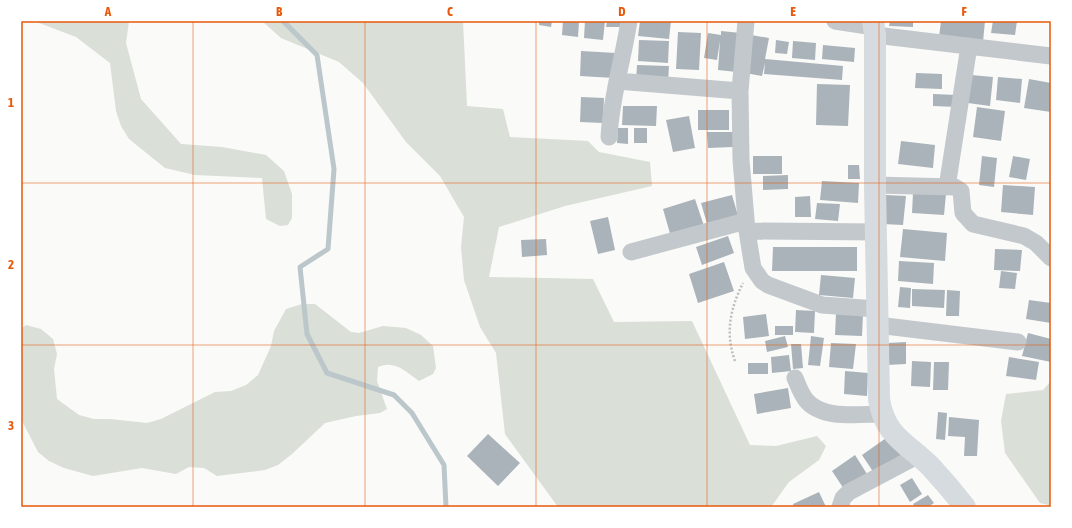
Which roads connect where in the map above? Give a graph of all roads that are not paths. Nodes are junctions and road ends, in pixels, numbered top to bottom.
1 (629, 21) edge
2 (746, 21) edge
3 (835, 21) edge
4 (874, 28) edge
5 (969, 46) junction
6 (1051, 56) edge
7 (617, 81) junction
8 (740, 91) junction
9 (609, 137) dead end
10 (874, 185) junction
11 (947, 187) junction
12 (747, 226) junction
13 (876, 232) junction
14 (631, 252) dead end
15 (1051, 258) edge
16 (877, 317) junction
17 (1018, 342) dead end
18 (795, 378) dead end
19 (881, 414) junction
20 (917, 456) junction
21 (840, 507) edge
22 (965, 507) edge

1 - 7 street
2 - 8 street
3 - 4 street
4 - 5 street
4 - 10 street
5 - 6 street
5 - 11 street
7 - 8 street
7 - 9 street
8 - 12 street
10 - 11 street
10 - 13 street
11 - 15 street
12 - 13 street
12 - 14 street
12 - 16 street
13 - 16 street
16 - 17 street
16 - 19 street
18 - 19 street
19 - 20 street
20 - 21 street
20 - 22 street

